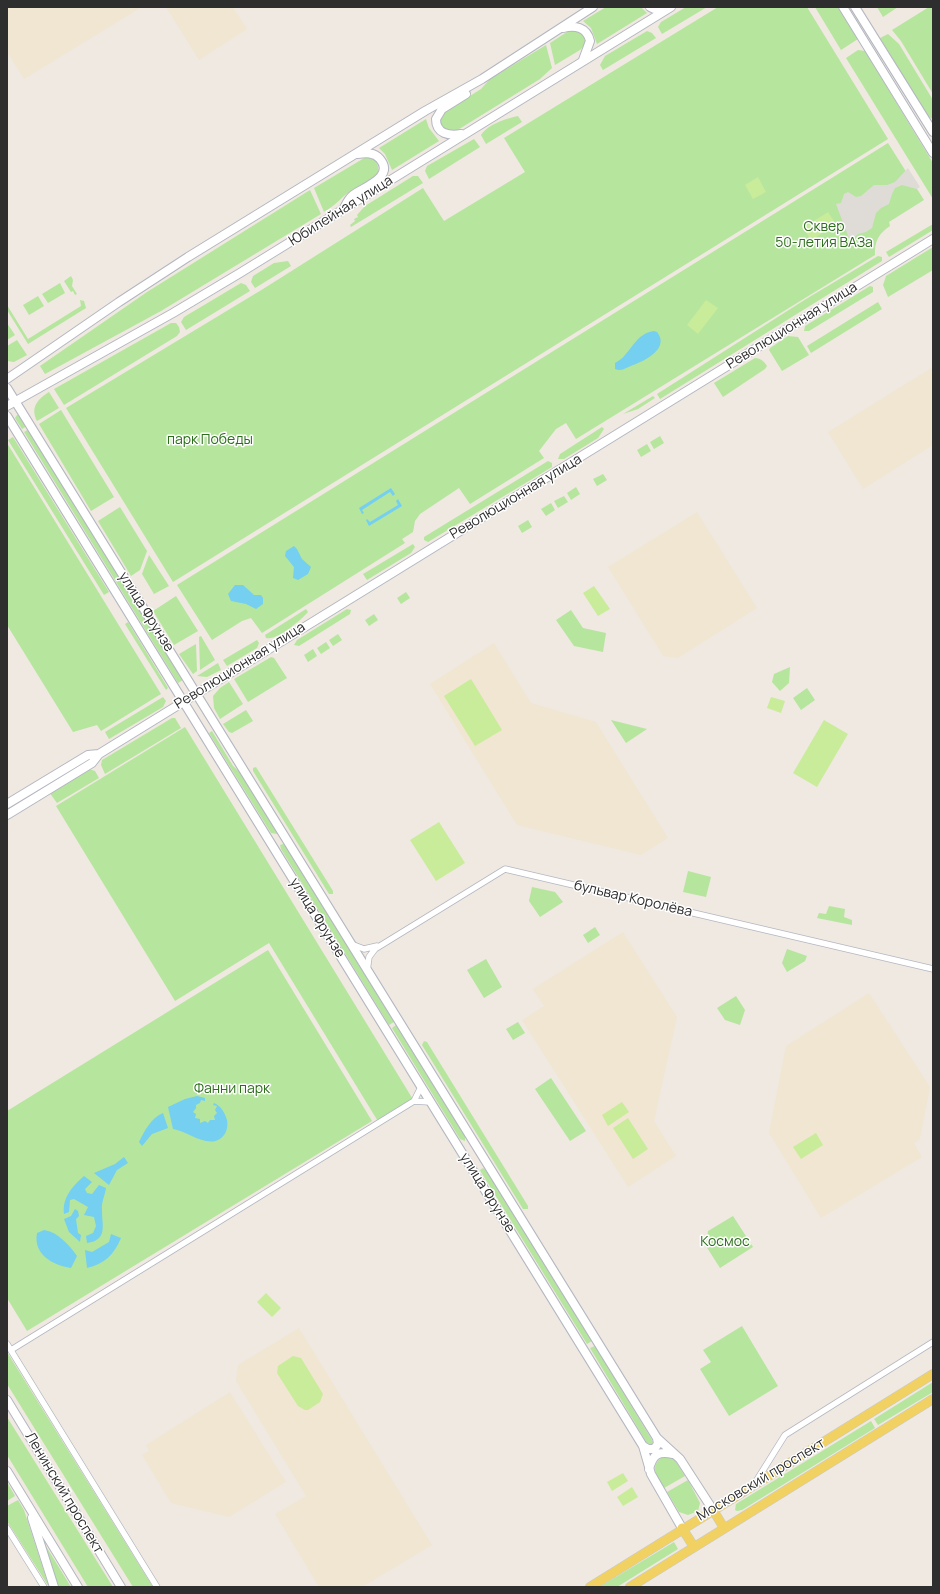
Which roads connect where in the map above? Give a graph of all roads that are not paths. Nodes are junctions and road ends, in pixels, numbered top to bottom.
1 (593, 7) edge
2 (650, 7) edge
3 (667, 7) edge
4 (671, 7) edge
5 (842, 7) edge
6 (855, 7) edge
7 (558, 29) junction
8 (583, 60) junction
9 (482, 79) junction
10 (933, 132) edge
11 (465, 133) junction
12 (933, 153) edge
13 (355, 155) junction
14 (341, 212) junction
15 (933, 239) edge
16 (7, 379) edge
17 (7, 388) edge
18 (15, 401) junction
19 (7, 406) edge
20 (7, 416) edge
21 (196, 694) junction
22 (183, 702) junction
23 (99, 754) junction
24 (7, 804) edge
25 (7, 815) edge
26 (284, 836) junction
27 (271, 844) junction
28 (350, 943) junction
29 (383, 944) junction
30 (933, 969) edge
31 (367, 971) junction
32 (421, 1087) junction
33 (414, 1101) junction
34 (430, 1102) junction
35 (469, 1135) junction
36 (456, 1143) junction
37 (487, 1165) junction
38 (474, 1173) junction
39 (933, 1342) edge
40 (7, 1344) edge
41 (11, 1350) junction
42 (933, 1374) edge
43 (933, 1399) edge
44 (7, 1400) edge
45 (657, 1438) junction
46 (643, 1446) junction
47 (674, 1454) junction
48 (649, 1469) junction
49 (7, 1471) edge
50 (754, 1484) junction
51 (29, 1506) junction
52 (712, 1510) junction
53 (7, 1528) edge
54 (682, 1528) junction
55 (724, 1528) junction
56 (694, 1547) junction
57 (44, 1587) edge
58 (54, 1587) edge
59 (78, 1587) edge
60 (121, 1587) edge
61 (157, 1587) edge
62 (590, 1587) edge
63 (630, 1587) edge

1 - 7 main road
2 - 3 main road
4 - 8 main road, Юбилейная улица
5 - 12 main road
6 - 10 main road
7 - 8 main road
7 - 9 main road
8 - 11 main road, Юбилейная улица
9 - 11 main road
9 - 13 main road
11 - 14 main road, Юбилейная улица
13 - 14 main road
13 - 16 main road
14 - 18 main road, Юбилейная улица
15 - 21 main road, Революционная улица
17 - 18 main road, улица Фрунзе
18 - 19 main road, Юбилейная улица
18 - 21 main road, улица Фрунзе
20 - 22 main road, улица Фрунзе
21 - 22 main road, Революционная улица
21 - 26 main road, улица Фрунзе
22 - 23 main road, Революционная улица
22 - 27 main road, улица Фрунзе
23 - 24 main road, Революционная улица
23 - 25 main road, Революционная улица
26 - 27 main road
26 - 28 main road, улица Фрунзе
27 - 32 main road, улица Фрунзе
28 - 29 street
28 - 31 main road, улица Фрунзе
29 - 30 street, бульвар Королёва
29 - 31 street, бульвар Королёва
31 - 35 main road, улица Фрунзе
32 - 33 street
32 - 34 main road, улица Фрунзе
33 - 34 street
33 - 41 street
34 - 36 main road, улица Фрунзе
35 - 36 main road
35 - 37 main road, улица Фрунзе
36 - 38 main road, улица Фрунзе
37 - 38 main road
37 - 45 main road, улица Фрунзе
38 - 46 main road, улица Фрунзе
39 - 50 street
40 - 41 street
41 - 61 street
42 - 50 main road, Московский проспект
43 - 55 main road, Московский проспект
44 - 60 main road, Ленинский проспект
45 - 46 main road
45 - 47 main road, улица Фрунзе
46 - 48 main road, улица Фрунзе
47 - 48 main road
47 - 52 main road, улица Фрунзе
48 - 54 main road, улица Фрунзе
49 - 51 main road
50 - 52 main road, Московский проспект
51 - 58 main road
51 - 59 main road
52 - 54 main road, Московский проспект
52 - 55 main road, улица Фрунзе
53 - 57 street
54 - 56 main road, улица Фрунзе
54 - 62 main road, Московский проспект
55 - 56 main road, Московский проспект
56 - 63 main road, Московский проспект

